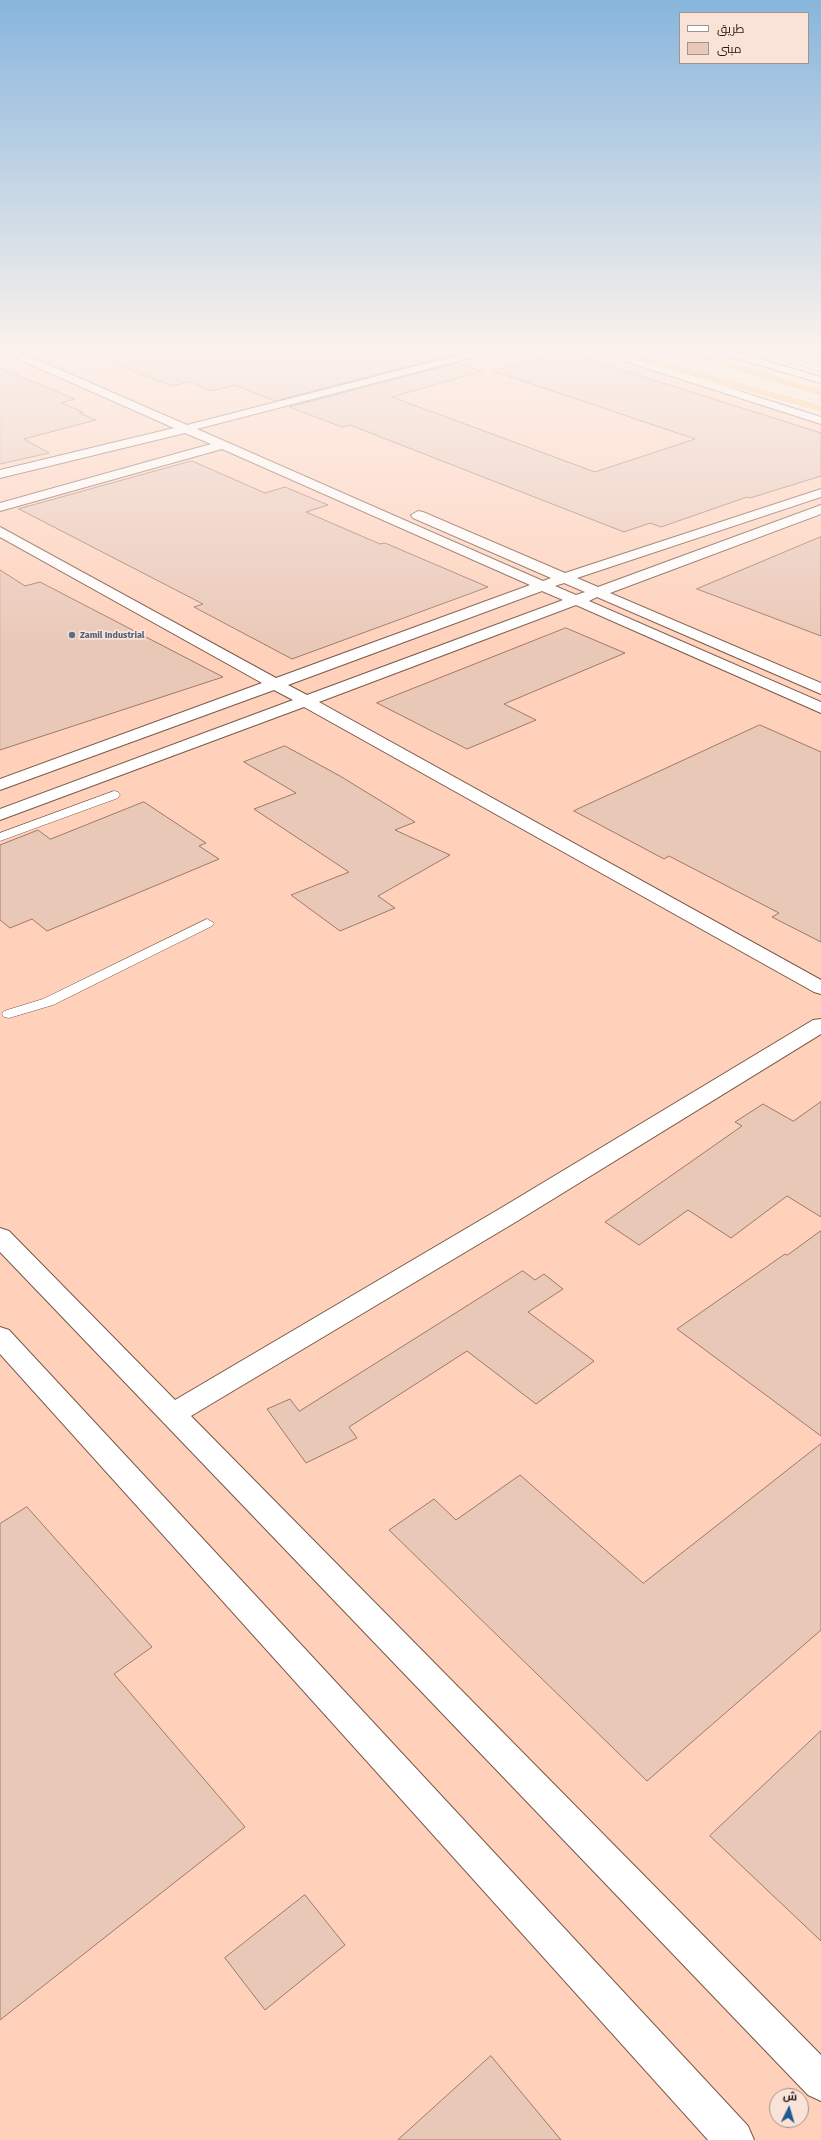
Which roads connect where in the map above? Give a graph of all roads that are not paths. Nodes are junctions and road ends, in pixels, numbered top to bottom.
1 (109, 447) edge
2 (215, 447) edge
3 (226, 447) edge
4 (259, 447) edge
5 (278, 455) dead end
6 (0, 474) edge
7 (821, 493) edge
8 (0, 507) edge
9 (403, 508) dead end
10 (821, 509) edge
11 (0, 531) edge
12 (564, 578) junction
13 (541, 586) junction
14 (596, 591) junction
15 (574, 600) junction
16 (274, 684) junction
17 (821, 689) edge
18 (304, 701) junction
19 (821, 708) edge
20 (0, 785) edge
21 (114, 794) dead end
22 (0, 815) edge
23 (0, 837) edge
24 (208, 923) dead end
25 (821, 988) edge
26 (3, 1012) edge
27 (821, 1025) edge
28 (0, 1237) edge
29 (0, 1337) edge
30 (173, 1414) junction
31 (821, 2082) edge
32 (734, 2140) edge

1 - 6 street
2 - 8 street
3 - 13 street
4 - 5 street
7 - 12 street
9 - 12 street
10 - 14 street
11 - 16 street
12 - 13 street
12 - 14 street
13 - 15 street
13 - 16 street
14 - 15 street
14 - 17 street
15 - 18 street
15 - 19 street
16 - 18 street
16 - 20 street
18 - 22 street
18 - 25 street
21 - 23 lane
24 - 26 lane
27 - 30 street
28 - 30 street
29 - 32 street
30 - 31 street

